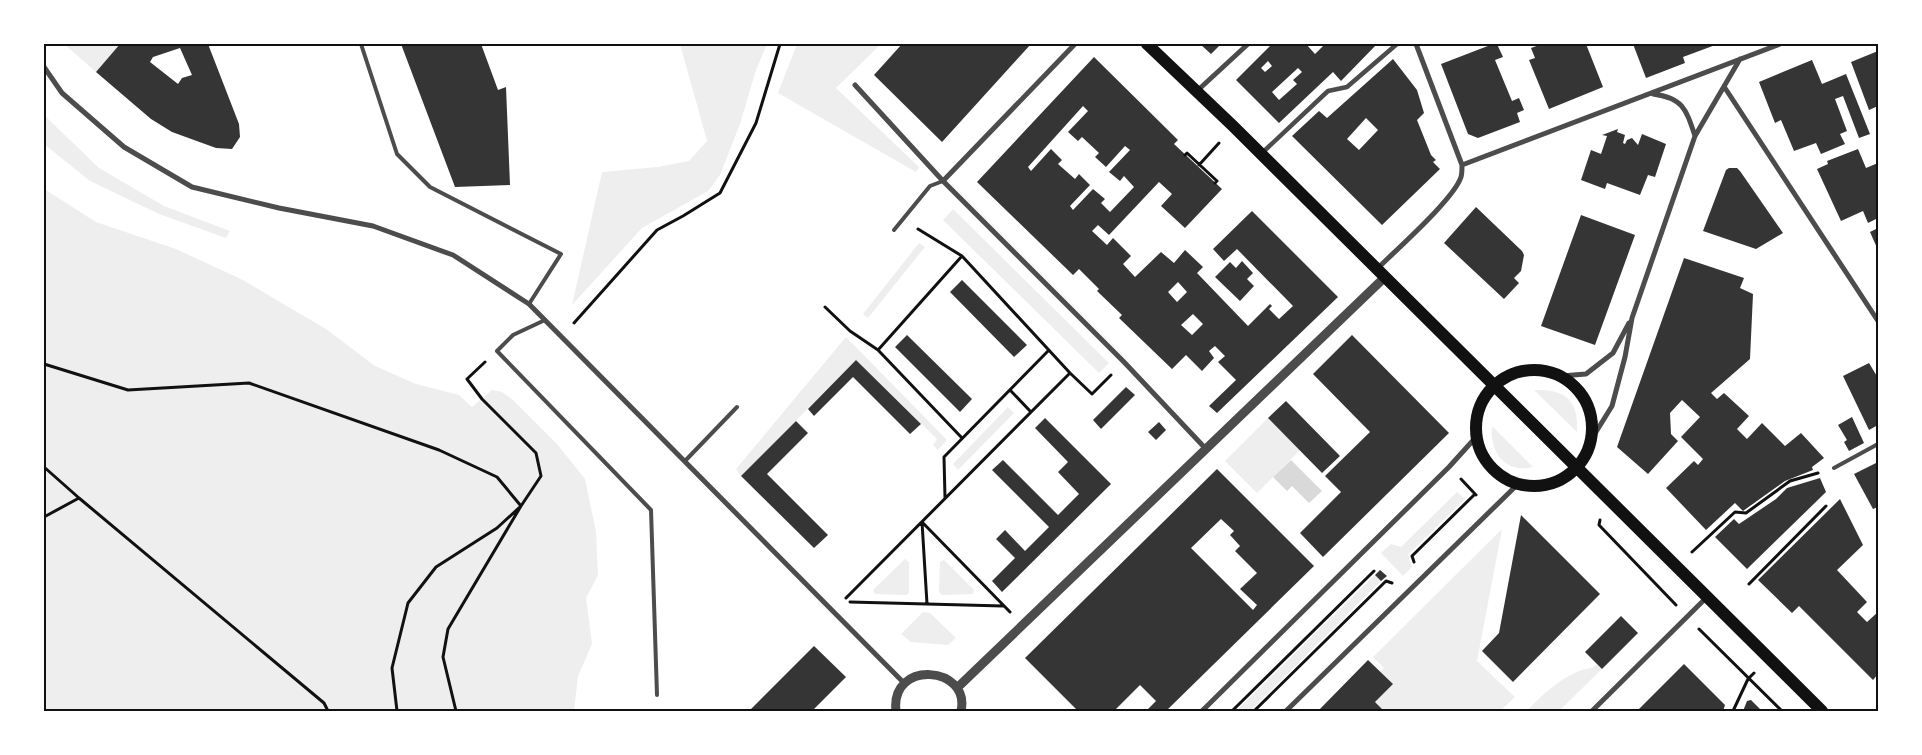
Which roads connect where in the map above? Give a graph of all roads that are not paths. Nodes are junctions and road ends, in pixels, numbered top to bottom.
1 (361, 44) edge
2 (1075, 44) edge
3 (1147, 44) edge
4 (1248, 44) edge
5 (1396, 44) edge
6 (1416, 44) edge
7 (1780, 44) edge
8 (1740, 59) junction
9 (44, 67) edge
10 (855, 85) dead end
11 (1725, 88) junction
12 (1196, 91) junction
13 (1650, 94) junction
14 (1695, 136) junction
15 (1261, 154) junction
16 (1462, 165) junction
17 (943, 181) junction
18 (894, 230) dead end
19 (1381, 273) junction
20 (529, 304) junction
21 (1632, 318) junction
22 (545, 320) junction
23 (1878, 320) edge
24 (1561, 376) junction
25 (1494, 386) junction
26 (736, 407) dead end
27 (1476, 436) junction
28 (1591, 440) junction
29 (1878, 444) edge
30 (1206, 449) junction
31 (685, 461) junction
32 (1834, 468) road end
33 (1576, 469) junction
34 (1518, 484) junction
35 (1707, 597) junction
36 (904, 683) junction
37 (956, 688) junction
38 (657, 695) dead end
39 (896, 711) edge
40 (961, 711) edge
41 (1202, 711) edge
42 (1286, 711) edge
43 (1592, 711) edge
44 (1822, 711) edge

1 - 20 lane
2 - 17 street
3 - 12 main road
4 - 12 street
5 - 15 street
6 - 16 street
7 - 8 street
8 - 11 street
8 - 13 street
9 - 20 street
10 - 17 street
11 - 14 street
11 - 23 street
12 - 15 main road
13 - 14 street
13 - 16 street
14 - 21 street
15 - 19 main road
16 - 19 street
17 - 18 lane
17 - 30 street
19 - 25 main road
19 - 30 street
20 - 22 street
21 - 24 street
21 - 28 street
22 - 31 street
22 - 38 lane
24 - 25 main road
24 - 28 main road
25 - 27 main road
25 - 33 main road
26 - 31 lane
27 - 34 main road
27 - 41 street
28 - 33 main road
29 - 32 lane
30 - 37 street
31 - 36 street
33 - 34 main road
33 - 35 main road
34 - 42 street
35 - 43 street
35 - 44 main road
36 - 37 street
36 - 39 street
37 - 40 street

